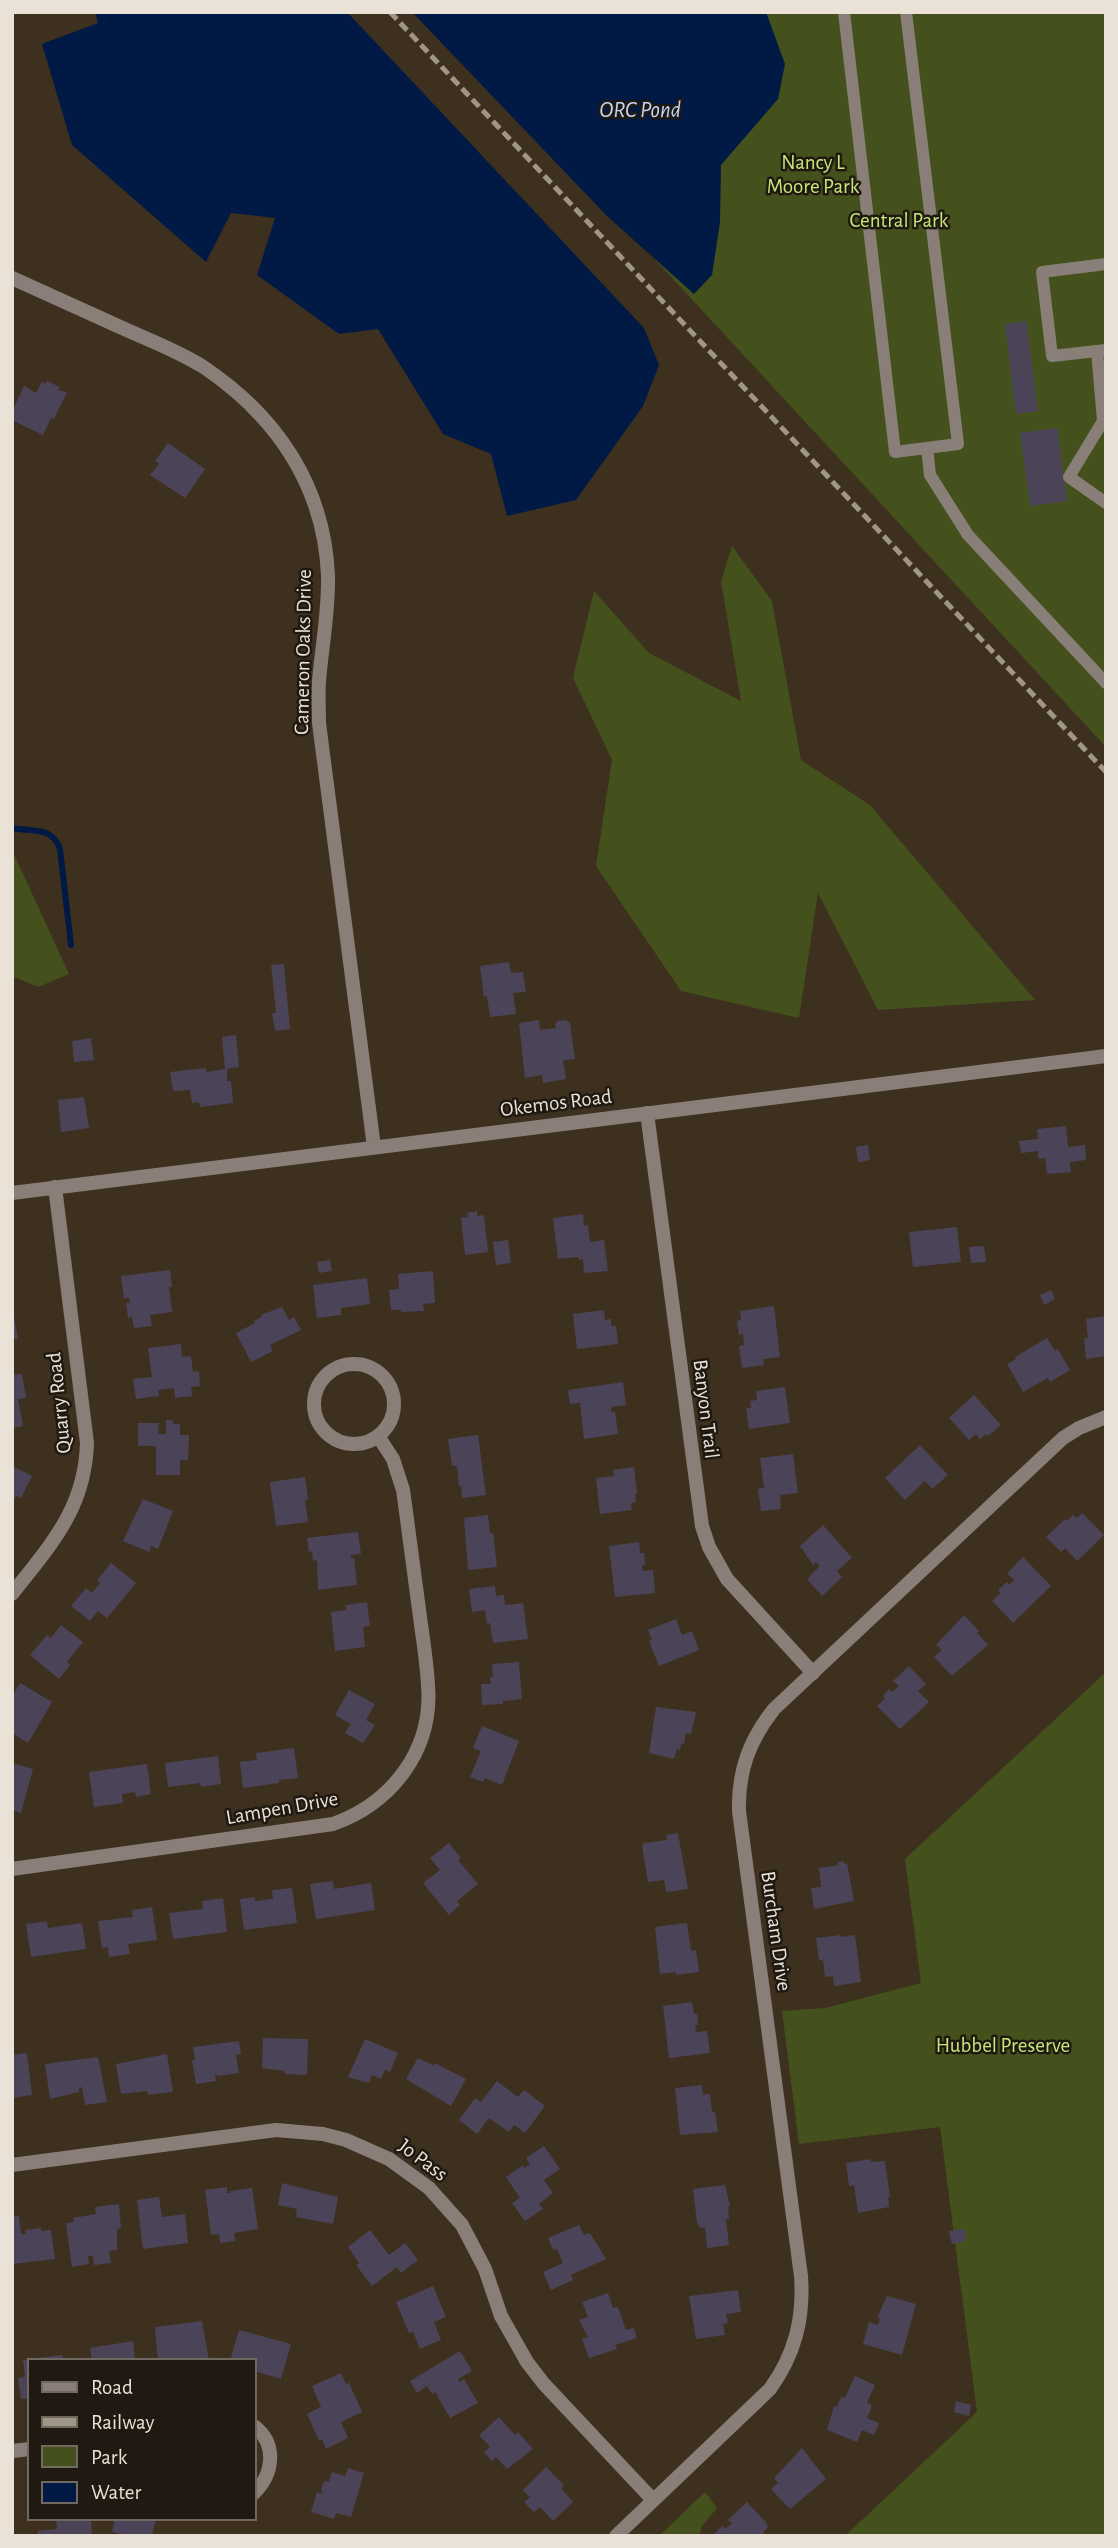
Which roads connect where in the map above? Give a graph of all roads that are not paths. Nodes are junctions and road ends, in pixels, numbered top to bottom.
1 (844, 12) edge
2 (906, 12) edge
3 (1106, 264) edge
4 (12, 278) edge
5 (1101, 350) edge
6 (1105, 421) edge
7 (927, 448) junction
8 (1106, 503) edge
9 (1106, 682) edge
10 (1106, 1056) edge
11 (647, 1112) junction
12 (374, 1147) junction
13 (55, 1187) junction
14 (12, 1193) edge
15 (1106, 1417) edge
16 (378, 1436) junction
17 (12, 1594) edge
18 (813, 1673) junction
19 (12, 1869) edge
20 (12, 2165) edge
21 (256, 2428) edge
22 (256, 2491) edge
23 (653, 2500) junction
24 (616, 2536) edge

1 - 7 lane
2 - 7 lane
3 - 5 lane
4 - 12 street, Cameron Oaks Drive
5 - 6 lane
6 - 8 lane
7 - 9 lane
10 - 11 street, Okemos Road
11 - 12 street, Okemos Road
11 - 18 street, Banyon Trail
12 - 13 street, Okemos Road
13 - 14 street, Okemos Road
13 - 17 street, Quarry Road
15 - 18 street, Burcham Drive
16 - 16 street
16 - 19 street, Lampen Drive
18 - 23 street, Burcham Drive
20 - 23 street, Jo Pass
21 - 22 street
23 - 24 street, Burcham Drive

